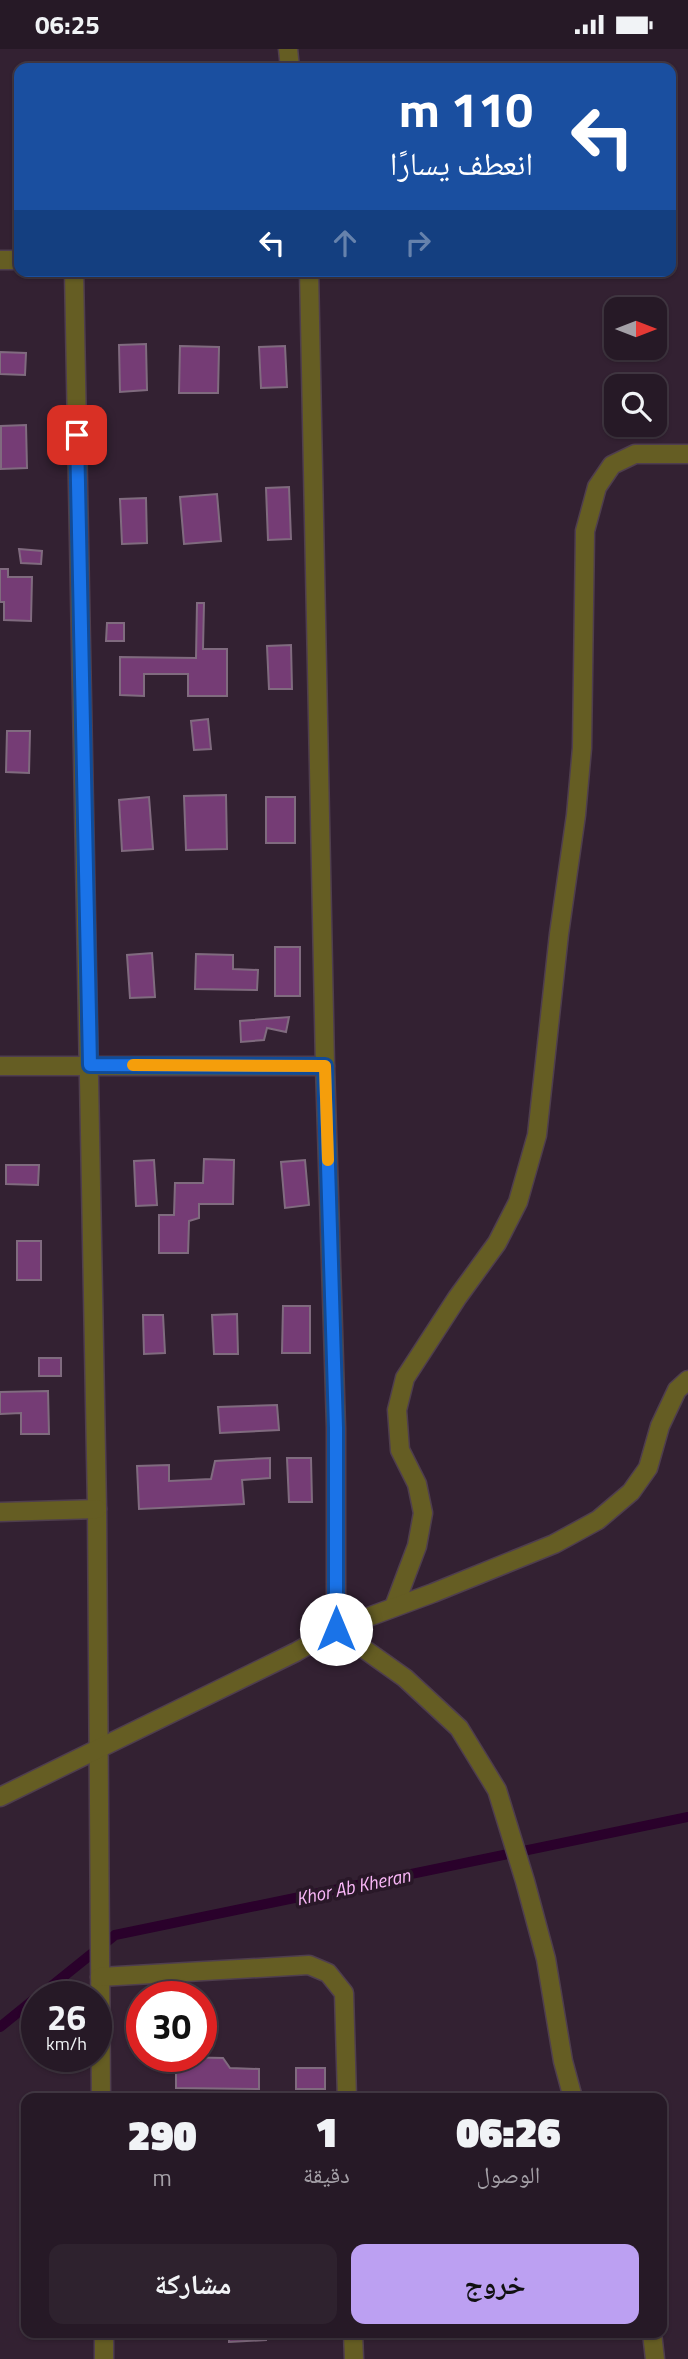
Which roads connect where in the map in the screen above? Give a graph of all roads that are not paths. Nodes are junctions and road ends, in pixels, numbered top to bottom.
1 (74, 277) edge
2 (309, 277) edge
3 (688, 454) edge
4 (90, 1065) junction
5 (0, 1066) edge
6 (325, 1066) junction
7 (688, 1380) edge
8 (97, 1509) junction
9 (0, 1512) edge
10 (394, 1607) junction
11 (336, 1629) junction
12 (98, 1749) junction
13 (0, 1797) edge
14 (100, 1977) junction
15 (101, 2093) edge
16 (347, 2093) edge
17 (572, 2093) edge
18 (104, 2338) edge
19 (354, 2338) edge
20 (653, 2338) edge
21 (104, 2359) edge
22 (354, 2359) edge
23 (655, 2359) edge

1 - 4 street
2 - 6 street
3 - 10 street
4 - 5 street
4 - 6 street
4 - 8 street
6 - 11 street
7 - 10 street
8 - 9 street
8 - 12 street
10 - 11 street
11 - 12 street
11 - 17 street
12 - 13 street
12 - 14 street
14 - 15 street
14 - 16 street
18 - 21 street
19 - 22 street
20 - 23 street

